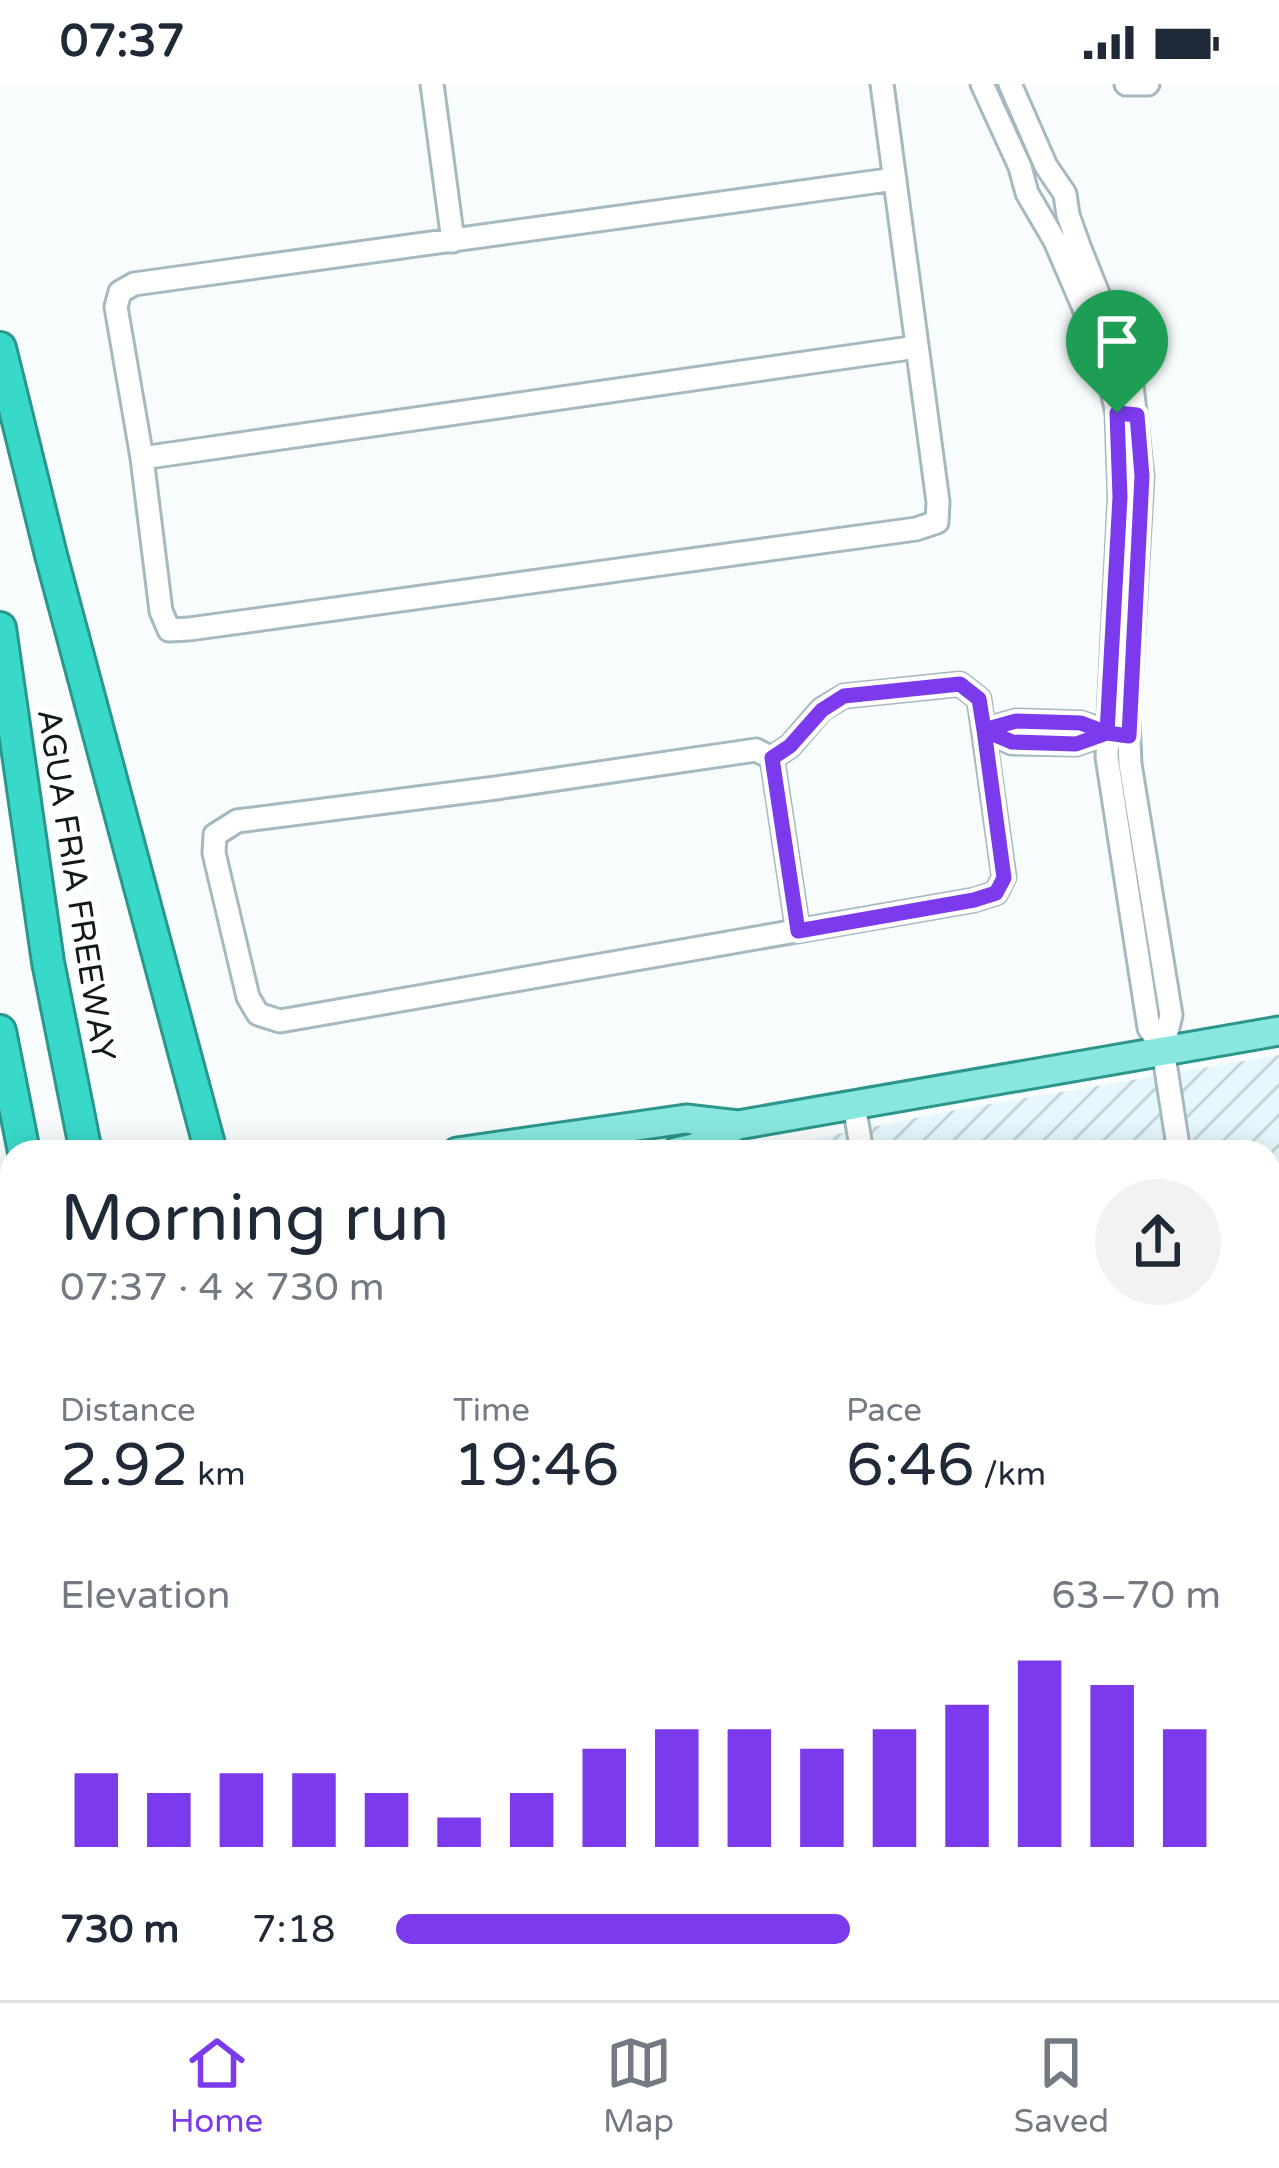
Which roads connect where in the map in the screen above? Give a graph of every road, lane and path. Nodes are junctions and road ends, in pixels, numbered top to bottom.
1 (432, 84) edge
2 (883, 84) edge
3 (982, 84) edge
4 (1010, 84) edge
5 (1126, 84) edge
6 (1148, 84) edge
7 (1046, 166) junction
8 (895, 178) junction
9 (1024, 183) junction
10 (452, 241) junction
11 (917, 347) junction
12 (0, 348) edge
13 (1127, 414) junction
14 (142, 458) junction
15 (0, 628) edge
16 (984, 730) junction
17 (1118, 735) junction
18 (772, 758) junction
19 (798, 931) junction
20 (0, 1030) edge
21 (1279, 1031) edge
22 (1163, 1050) junction
23 (854, 1106) junction
24 (738, 1125) junction
25 (22, 1140) edge
26 (84, 1140) edge
27 (208, 1140) edge
28 (540, 1140) edge
29 (709, 1140) edge
30 (860, 1140) edge
31 (1177, 1140) edge

1 - 10 street
2 - 8 street
3 - 9 street
4 - 7 street
5 - 6 street
7 - 9 street
7 - 13 street
8 - 10 street
8 - 11 street
9 - 13 street
10 - 14 street
11 - 14 street
11 - 14 street
12 - 27 highway
13 - 17 street
15 - 26 highway, AGUA FRIA FREEWAY
16 - 17 street
16 - 18 street
16 - 19 street
17 - 22 street
18 - 19 street
18 - 19 street
20 - 25 highway
21 - 22 main road
22 - 23 main road
22 - 31 street
23 - 24 main road
23 - 30 street
24 - 28 main road
24 - 29 main road

